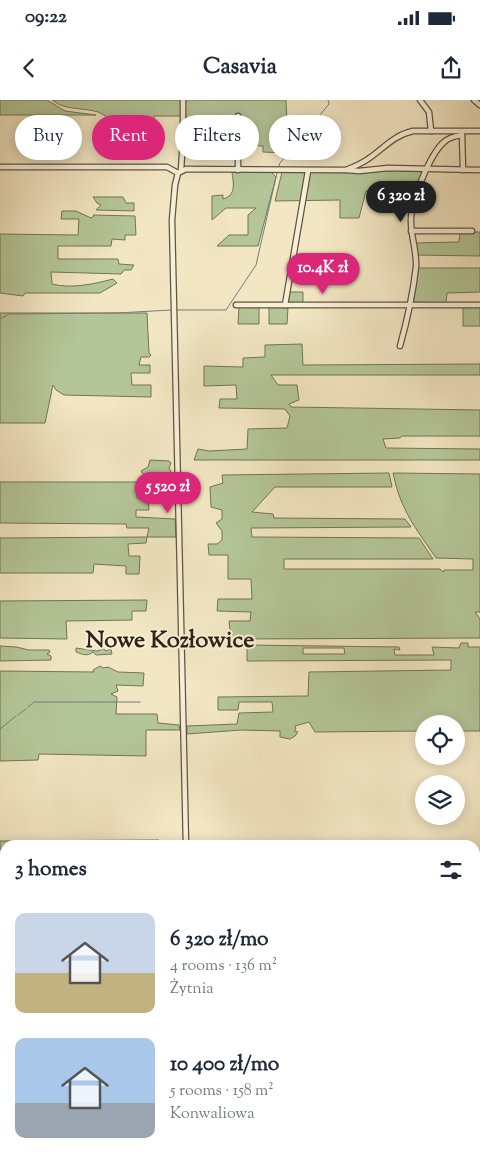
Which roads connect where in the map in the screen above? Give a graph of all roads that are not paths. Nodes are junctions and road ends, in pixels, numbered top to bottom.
1 (183, 100) edge
2 (420, 100) edge
3 (474, 100) edge
4 (480, 106) edge
5 (431, 131) junction
6 (480, 131) edge
7 (462, 133) junction
8 (238, 160) edge
9 (0, 167) edge
10 (238, 170) junction
11 (346, 170) junction
12 (426, 170) junction
13 (463, 170) junction
14 (480, 170) edge
15 (308, 171) junction
16 (180, 172) junction
17 (411, 231) junction
18 (472, 231) dead end
19 (410, 304) junction
20 (236, 305) dead end
21 (285, 305) junction
22 (480, 305) edge
23 (400, 346) dead end
24 (186, 840) edge

1 - 16 street
2 - 5 street
3 - 4 street
5 - 7 street
5 - 11 street
6 - 7 street
7 - 12 street
7 - 13 street
8 - 10 street
9 - 16 street
10 - 15 street
10 - 16 street
11 - 12 street
11 - 15 street
12 - 13 street
12 - 17 street
13 - 14 street
15 - 21 street
16 - 24 street
17 - 18 street
17 - 19 street
19 - 21 street
19 - 22 street
19 - 23 street
20 - 21 street

